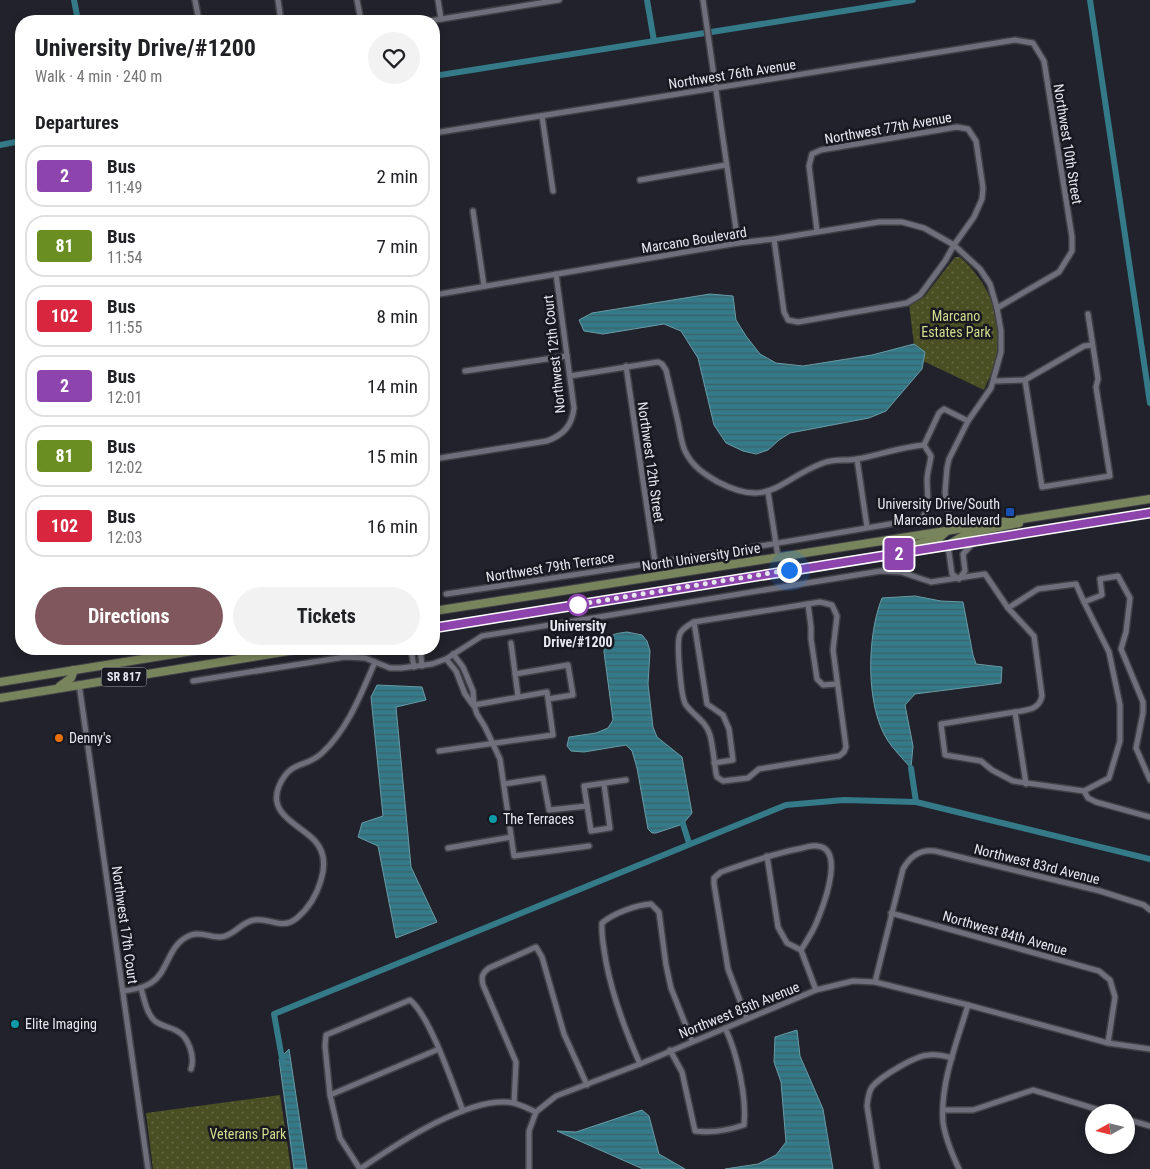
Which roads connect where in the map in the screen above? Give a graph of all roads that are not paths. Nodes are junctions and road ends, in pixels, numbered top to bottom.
1 (195, 0) edge
2 (278, 0) edge
3 (358, 0) edge
4 (438, 0) edge
5 (519, 0) edge
6 (560, 0) edge
7 (704, 0) edge
8 (520, 6) junction
9 (198, 15) edge
10 (280, 15) edge
11 (360, 15) edge
12 (441, 20) joint
13 (1033, 43) joint
14 (717, 88) junction
15 (542, 116) junction
16 (440, 132) edge
17 (726, 165) junction
18 (640, 180) dead end
19 (552, 192) dead end
20 (473, 211) dead end
21 (817, 231) junction
22 (774, 239) junction
23 (738, 243) junction
24 (954, 245) junction
25 (556, 274) junction
26 (484, 286) junction
27 (440, 294) edge
28 (997, 308) junction
29 (1088, 314) dead end
30 (1092, 345) junction
31 (567, 356) junction
32 (626, 366) junction
33 (465, 371) dead end
34 (570, 376) junction
35 (1025, 380) junction
36 (994, 381) junction
37 (968, 421) junction
38 (924, 445) junction
39 (440, 458) edge
40 (857, 459) junction
41 (768, 492) junction
42 (1150, 498) edge
43 (1150, 513) edge
44 (1049, 514) junction
45 (867, 527) junction
46 (950, 529) junction
47 (775, 542) junction
48 (974, 542) junction
49 (948, 546) junction
50 (794, 554) junction
51 (778, 557) junction
52 (876, 558) junction
53 (655, 562) junction
54 (789, 570) junction
55 (959, 579) junction
56 (446, 594) dead end
57 (1084, 602) junction
58 (808, 604) junction
59 (1008, 608) junction
60 (440, 610) edge
61 (694, 622) junction
62 (440, 627) edge
63 (511, 643) dead end
64 (453, 654) junction
65 (169, 655) edge
66 (245, 655) edge
67 (263, 655) edge
68 (412, 655) edge
69 (421, 655) edge
70 (238, 659) junction
71 (446, 659) junction
72 (375, 662) junction
73 (422, 666) junction
74 (414, 667) junction
75 (91, 668) junction
76 (74, 670) junction
77 (516, 674) junction
78 (193, 681) dead end
79 (0, 682) edge
80 (79, 684) junction
81 (837, 684) junction
82 (56, 688) junction
83 (518, 696) junction
84 (0, 698) edge
85 (548, 699) junction
86 (474, 705) junction
87 (1015, 712) junction
88 (492, 745) junction
89 (438, 751) dead end
90 (714, 763) junction
91 (626, 780) dead end
92 (1150, 780) edge
93 (504, 784) junction
94 (604, 784) junction
95 (1026, 784) junction
96 (1084, 791) junction
97 (587, 806) junction
98 (1150, 817) edge
99 (512, 837) junction
100 (590, 846) dead end
101 (448, 848) dead end
102 (767, 856) junction
103 (1150, 910) edge
104 (891, 913) junction
105 (800, 950) junction
106 (875, 982) junction
107 (141, 988) junction
108 (816, 990) junction
109 (123, 992) junction
110 (968, 1005) junction
111 (748, 1019) junction
112 (725, 1028) junction
113 (692, 1041) junction
114 (1108, 1043) junction
115 (439, 1049) junction
116 (1150, 1049) edge
117 (670, 1050) junction
118 (952, 1058) junction
119 (640, 1064) junction
120 (191, 1069) dead end
121 (587, 1084) junction
122 (330, 1095) junction
123 (514, 1103) junction
124 (1085, 1106) edge
125 (943, 1110) junction
126 (463, 1111) junction
127 (536, 1112) junction
128 (1135, 1122) edge
129 (1150, 1126) edge
130 (148, 1169) edge
131 (360, 1169) edge
132 (529, 1169) edge
133 (877, 1169) edge
134 (959, 1169) edge

1 - 9 street
2 - 10 street
3 - 11 street
4 - 12 street
5 - 8 street
6 - 8 street
7 - 14 street
8 - 12 street
13 - 14 street, Northwest 76th Avenue
13 - 28 street, Northwest 10th Street
14 - 15 street, Northwest 76th Avenue
14 - 17 street
15 - 16 street, Northwest 76th Avenue
15 - 19 street
17 - 18 street
17 - 23 street
20 - 26 street
21 - 22 street, Marcano Boulevard
21 - 24 street, Marcano Boulevard
21 - 24 street, Northwest 77th Avenue
22 - 23 street, Marcano Boulevard
22 - 24 street
23 - 25 street, Marcano Boulevard
24 - 28 street, Marcano Boulevard
25 - 26 street, Marcano Boulevard
25 - 31 street, Northwest 12th Court
26 - 27 street, Marcano Boulevard
28 - 36 street, Marcano Boulevard
29 - 30 street
30 - 35 street
30 - 35 street
31 - 33 street
31 - 34 street, Northwest 12th Court
32 - 34 street
32 - 41 street
32 - 53 street, Northwest 12th Street
34 - 39 street, Northwest 12th Court
35 - 36 street
36 - 37 street, Marcano Boulevard
37 - 38 street
37 - 46 street, Marcano Boulevard
38 - 40 street
38 - 45 street, Northwest 79th Terrace
40 - 41 street
40 - 45 street
41 - 47 street
42 - 44 main road, North University Drive
43 - 48 main road, North University Drive
44 - 46 main road, North University Drive
44 - 49 main road
45 - 47 street, Northwest 79th Terrace
46 - 50 main road, North University Drive
46 - 52 main road
47 - 51 street
47 - 53 street, Northwest 79th Terrace
48 - 49 main road, North University Drive
48 - 55 street
49 - 52 main road, North University Drive
49 - 55 street
50 - 51 main road, North University Drive
50 - 54 main road
51 - 60 main road, North University Drive
52 - 54 main road, North University Drive
53 - 56 street, Northwest 79th Terrace
54 - 62 main road, North University Drive
55 - 59 street
55 - 64 street
57 - 59 street
57 - 92 street
57 - 96 street
58 - 61 street
58 - 81 street
58 - 81 street
59 - 87 street
61 - 90 street
61 - 90 street
63 - 77 street
64 - 71 street
64 - 86 street
65 - 75 main road, SR 817
66 - 70 main road
67 - 70 main road, SR 817
68 - 74 street
69 - 73 street
70 - 80 main road, SR 817
71 - 73 street
71 - 86 street
72 - 74 street
72 - 78 street
72 - 107 street
73 - 74 street
75 - 76 main road, SR 817
75 - 80 main road
76 - 79 main road, SR 817
76 - 82 main road
77 - 83 street
77 - 85 street
80 - 82 main road, SR 817
80 - 109 street, Northwest 17th Court
81 - 90 street
82 - 84 main road, SR 817
83 - 85 street
83 - 86 street
85 - 88 street
86 - 88 street
87 - 95 street
87 - 95 street
88 - 89 street
88 - 93 street
91 - 94 street
93 - 97 street
93 - 99 street
94 - 97 street
94 - 97 street
95 - 96 street
96 - 98 street
99 - 100 street
99 - 101 street
102 - 105 street
102 - 105 street
102 - 111 street
103 - 104 street, Northwest 83rd Avenue
104 - 106 street
104 - 114 street, Northwest 84th Avenue
105 - 108 street
106 - 108 street, Northwest 85th Avenue
106 - 110 street, Northwest 85th Avenue
107 - 109 street
107 - 120 street
108 - 111 street, Northwest 85th Avenue
109 - 130 street, Northwest 17th Court
110 - 114 street, Northwest 85th Avenue
110 - 118 street
111 - 112 street, Northwest 85th Avenue
112 - 113 street, Northwest 85th Avenue
112 - 117 street
113 - 117 street, Northwest 85th Avenue
113 - 119 street
114 - 116 street, Northwest 85th Avenue
115 - 122 street
115 - 122 street
115 - 126 street
117 - 119 street, Northwest 85th Avenue
118 - 125 street
118 - 133 street
119 - 121 street, Northwest 85th Avenue
121 - 123 street
121 - 127 street, Northwest 85th Avenue
122 - 131 street
123 - 126 street
123 - 127 street
124 - 125 street
125 - 134 street
126 - 131 street
127 - 132 street
128 - 129 street

